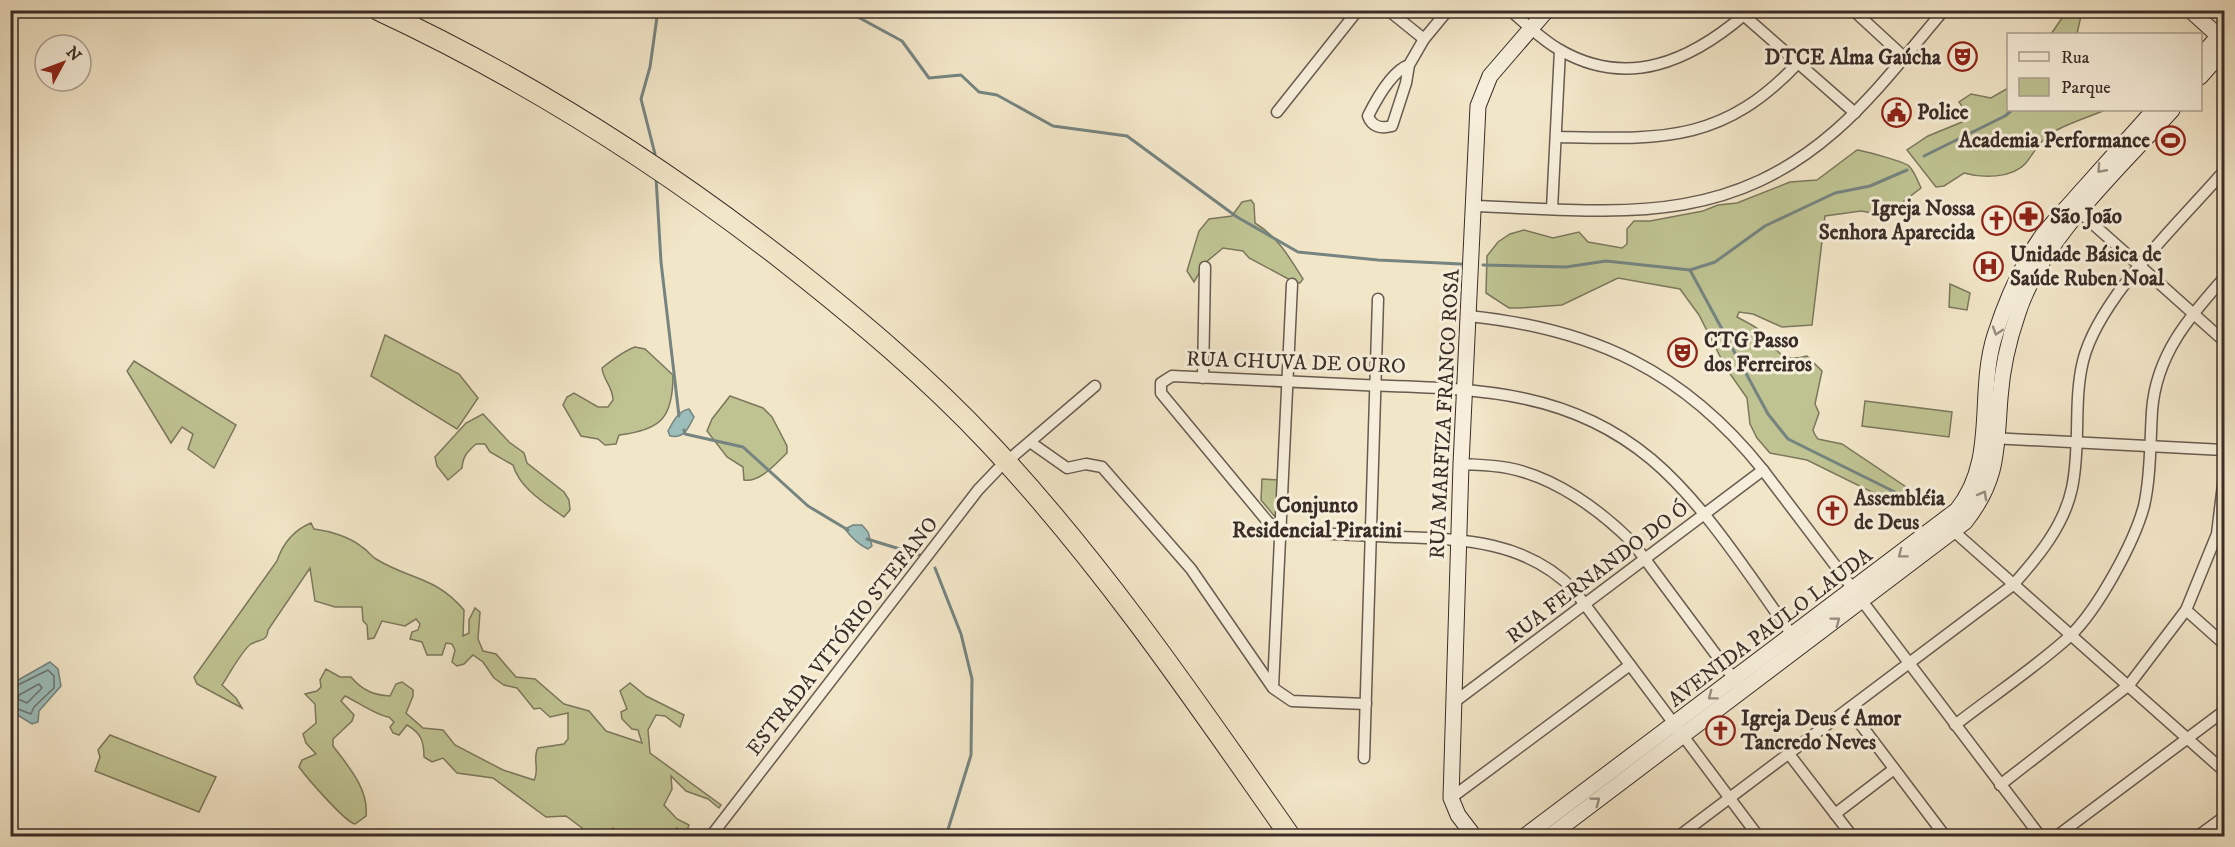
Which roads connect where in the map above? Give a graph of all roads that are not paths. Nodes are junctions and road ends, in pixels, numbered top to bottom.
1 (378, 10) edge
2 (1358, 10) edge
3 (1388, 10) edge
4 (1448, 10) edge
5 (1510, 10) edge
6 (1547, 10) edge
7 (1853, 10) edge
8 (1944, 10) edge
9 (2190, 10) edge
10 (1742, 13) edge
11 (1532, 29) junction
12 (1424, 39) junction
13 (2223, 39) edge
14 (1560, 50) junction
15 (2202, 55) edge
16 (1904, 57) junction
17 (1798, 63) junction
18 (1409, 65) junction
19 (2202, 74) edge
20 (2153, 111) edge
21 (2171, 111) edge
22 (1277, 112) dead end
23 (1855, 113) junction
24 (1557, 137) junction
25 (2224, 171) edge
26 (1474, 206) junction
27 (2075, 208) junction
28 (1552, 209) junction
29 (2140, 266) junction
30 (1205, 267) dead end
31 (2224, 278) edge
32 (1292, 284) dead end
33 (1378, 299) dead end
34 (2193, 313) junction
35 (1469, 316) junction
36 (2224, 341) edge
37 (1203, 378) junction
38 (1288, 381) junction
39 (1376, 385) junction
40 (1095, 386) dead end
41 (1466, 389) junction
42 (1992, 438) junction
43 (1030, 442) junction
44 (2076, 442) junction
45 (2151, 446) junction
46 (2224, 450) edge
47 (1006, 462) junction
48 (1461, 464) junction
49 (1763, 470) junction
50 (2224, 476) edge
51 (1704, 516) junction
52 (1949, 528) junction
53 (1281, 532) junction
54 (1371, 536) junction
55 (2221, 538) edge
56 (1459, 539) junction
57 (1646, 560) junction
58 (2013, 585) junction
59 (1857, 597) junction
60 (1585, 605) junction
61 (2186, 610) junction
62 (2071, 635) junction
63 (1797, 641) junction
64 (2224, 644) edge
65 (1908, 664) junction
66 (1630, 665) junction
67 (1738, 685) junction
68 (2129, 685) junction
69 (1274, 688) junction
70 (1366, 704) junction
71 (1453, 704) junction
72 (1849, 709) junction
73 (2224, 711) edge
74 (1955, 725) junction
75 (1678, 730) junction
76 (2189, 737) junction
77 (1789, 754) junction
78 (1364, 758) dead end
79 (1894, 769) junction
80 (2223, 769) edge
81 (2000, 785) junction
82 (1451, 798) junction
83 (1730, 799) junction
84 (1835, 814) junction
85 (2224, 818) edge
86 (711, 837) edge
87 (1290, 837) edge
88 (1474, 837) edge
89 (1525, 837) edge
90 (1550, 837) edge
91 (1679, 837) edge
92 (1758, 837) edge
93 (1852, 837) edge
94 (1945, 837) edge
95 (2040, 837) edge
96 (2057, 837) edge
97 (2198, 837) edge

1 - 47 highway
2 - 22 street
3 - 12 street
4 - 12 street
5 - 11 street
6 - 11 main road, RUA MARFIZA FRANCO ROSA
7 - 16 street
8 - 16 street
9 - 13 main road
10 - 14 street
10 - 17 street
11 - 14 street
11 - 26 main road, RUA MARFIZA FRANCO ROSA
12 - 18 street
13 - 15 main road
13 - 19 main road
14 - 24 street
16 - 23 street
17 - 23 street
17 - 24 street
18 - 18 street
20 -> 27 main road, AVENIDA PAULO LAUDA
21 - 27 main road, AVENIDA PAULO LAUDA
23 - 28 street
24 - 28 street
25 - 29 street
26 - 28 street
26 - 35 main road, RUA MARFIZA FRANCO ROSA
27 - 29 street
27 - 42 main road, AVENIDA PAULO LAUDA
29 - 34 street
29 - 44 street
30 - 37 street
31 - 34 street
32 - 38 street
33 - 39 street
34 - 36 street
34 - 45 street
35 - 41 main road, RUA MARFIZA FRANCO ROSA
35 - 49 street
37 - 38 street, RUA CHUVA DE OURO
37 - 53 street, RUA CHUVA DE OURO
38 - 39 street, RUA CHUVA DE OURO
38 - 53 street
39 - 41 street, RUA CHUVA DE OURO
39 - 54 street
40 - 43 street, ESTRADA VITÓRIO STEFANO
41 - 48 main road, RUA MARFIZA FRANCO ROSA
41 - 51 street, RUA CHUVA DE OURO
42 - 44 street
42 - 52 main road, AVENIDA PAULO LAUDA
43 - 47 street, ESTRADA VITÓRIO STEFANO
43 - 69 street
44 - 45 street
44 - 58 street
45 - 46 street
45 - 62 street
47 - 86 street, ESTRADA VITÓRIO STEFANO
47 - 87 highway
48 - 56 main road, RUA MARFIZA FRANCO ROSA
48 - 57 street
49 - 51 street, RUA FERNANDO DO Ó
49 - 59 street
50 - 55 street
51 - 57 street, RUA FERNANDO DO Ó
51 - 63 street, RUA CHUVA DE OURO
52 - 58 street
52 - 59 main road, AVENIDA PAULO LAUDA
53 - 54 street
53 - 69 street
54 - 56 street
54 - 70 street
55 - 61 street
56 - 60 street
56 - 71 main road, RUA MARFIZA FRANCO ROSA
57 - 60 street, RUA FERNANDO DO Ó
57 - 67 street
58 - 62 street
58 - 65 street
59 - 63 main road, AVENIDA PAULO LAUDA
59 - 65 street
60 - 66 street
60 - 71 street, RUA FERNANDO DO Ó
61 - 64 street
61 - 68 street
62 - 68 street
62 - 74 street
63 - 67 main road, AVENIDA PAULO LAUDA
65 - 72 street
65 - 74 street
66 - 75 street
66 - 82 street
67 - 75 main road, AVENIDA PAULO LAUDA
68 - 76 street
68 - 81 street
69 - 70 street
70 - 78 street
71 - 82 main road, RUA MARFIZA FRANCO ROSA
72 - 77 street
72 - 79 street
73 - 76 street
74 - 81 street
75 - 83 street
75 - 89 main road, AVENIDA PAULO LAUDA
90 -> 75 main road, AVENIDA PAULO LAUDA
76 - 80 street
76 - 96 street
77 - 83 street
77 - 84 street
79 - 84 street
79 - 94 street
81 - 95 street
82 - 88 main road, RUA MARFIZA FRANCO ROSA
83 - 91 street
83 - 92 street
84 - 93 street
85 - 97 street

